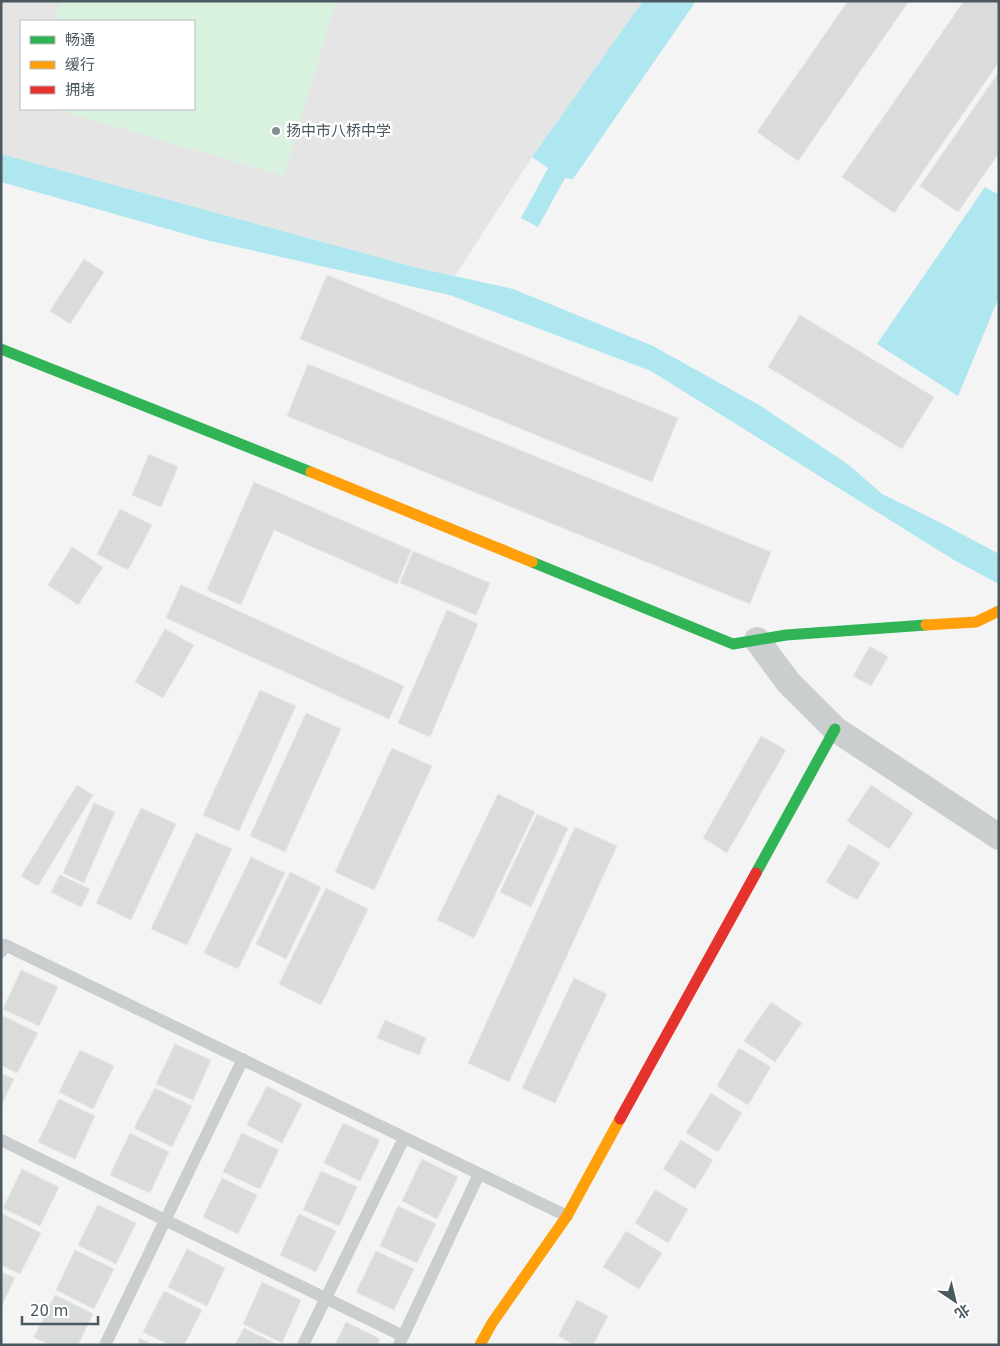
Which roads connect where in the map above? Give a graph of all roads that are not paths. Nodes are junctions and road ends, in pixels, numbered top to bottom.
1 (1, 349) edge
2 (999, 611) edge
3 (757, 640) junction
4 (835, 730) junction
5 (999, 837) edge
6 (1, 952) edge
7 (242, 1059) junction
8 (404, 1138) junction
9 (1, 1140) edge
10 (479, 1174) junction
11 (567, 1216) junction
12 (165, 1220) junction
13 (326, 1298) junction
14 (401, 1340) edge
15 (105, 1345) edge
16 (303, 1345) edge
17 (480, 1345) edge

1 - 3 street
2 - 3 street
3 - 4 street
4 - 5 street
4 - 11 street
6 - 7 lane
7 - 8 lane
7 - 12 lane
8 - 10 lane
8 - 13 lane
9 - 12 lane
10 - 11 lane
10 - 14 lane
11 - 17 street
12 - 13 lane
12 - 15 lane
13 - 14 lane
13 - 16 lane

